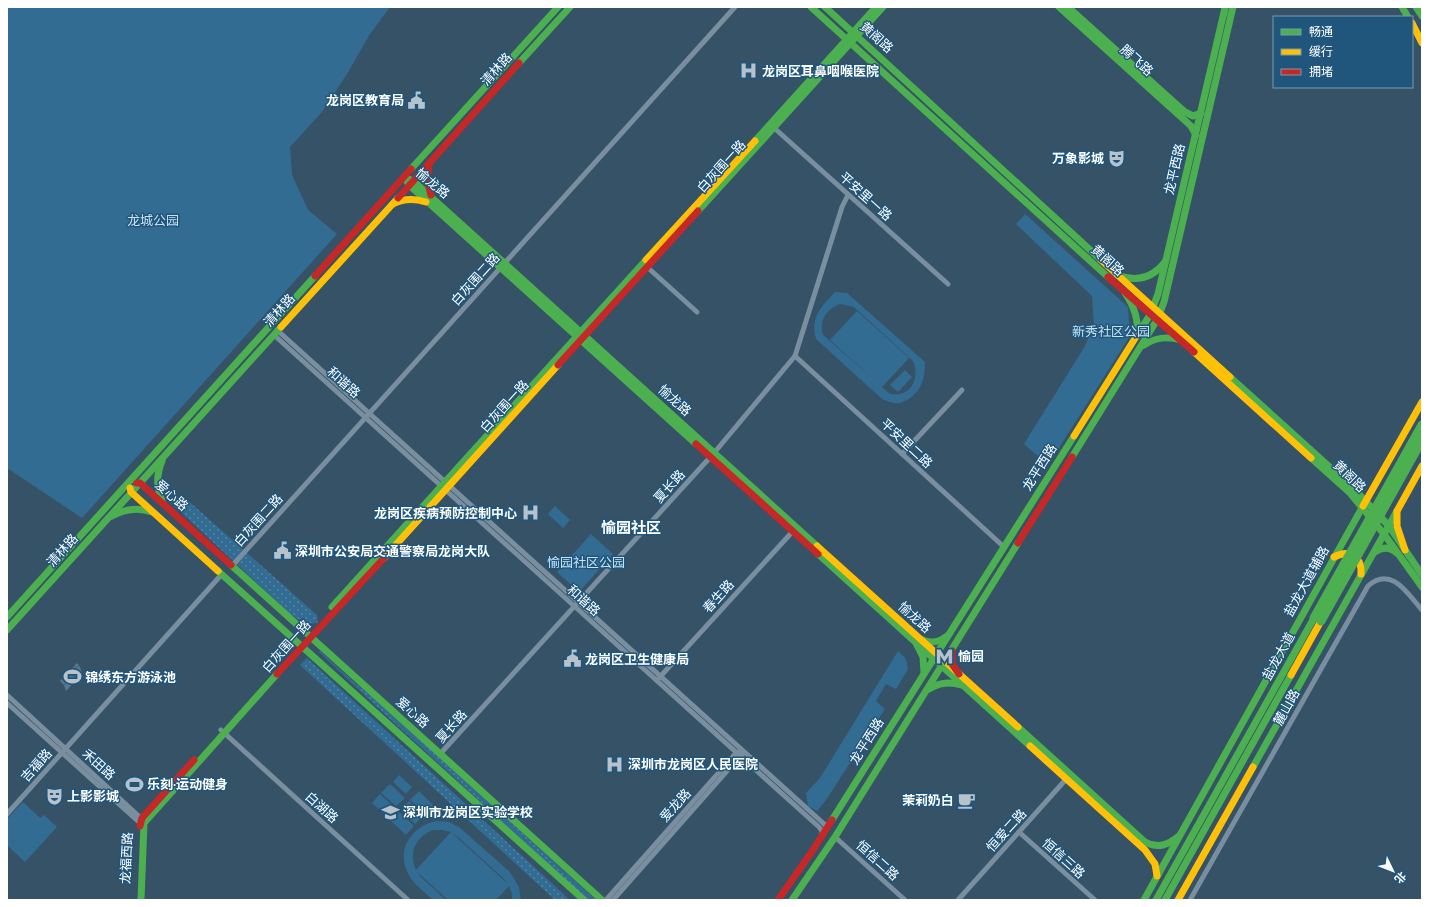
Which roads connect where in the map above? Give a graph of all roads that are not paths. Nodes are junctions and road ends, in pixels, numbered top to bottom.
1 (558, 7) edge
2 (570, 7) edge
3 (735, 7) edge
4 (811, 7) edge
5 (825, 7) edge
6 (876, 7) edge
7 (883, 7) edge
8 (1059, 7) edge
9 (1068, 7) edge
10 (1233, 7) edge
11 (1402, 7) edge
12 (1416, 7) edge
13 (1225, 9) edge
14 (1407, 16) edge
15 (1422, 16) edge
16 (1413, 25) edge
17 (852, 37) junction
18 (1422, 43) edge
19 (1201, 112) junction
20 (460, 122) junction
21 (771, 126) junction
22 (1196, 135) junction
23 (432, 160) junction
24 (409, 181) junction
25 (848, 195) junction
26 (431, 201) junction
27 (388, 208) junction
28 (1166, 259) junction
29 (502, 265) junction
30 (645, 265) junction
31 (1117, 275) junction
32 (948, 284) dead end
33 (1125, 293) junction
34 (697, 312) dead end
35 (1155, 314) junction
36 (276, 333) junction
37 (581, 336) junction
38 (1137, 338) junction
39 (1180, 340) junction
40 (1142, 347) junction
41 (795, 356) junction
42 (1111, 387) junction
43 (962, 390) dead end
44 (1422, 402) edge
45 (367, 415) junction
46 (1422, 425) edge
47 (1422, 440) edge
48 (166, 454) junction
49 (902, 454) junction
50 (712, 455) junction
51 (1391, 457) junction
52 (1422, 466) edge
53 (1417, 475) junction
54 (129, 482) junction
55 (140, 483) junction
56 (445, 486) junction
57 (131, 492) junction
58 (163, 503) junction
59 (1364, 504) junction
60 (1398, 509) junction
61 (156, 514) junction
62 (107, 519) junction
63 (1017, 526) junction
64 (794, 529) junction
65 (1386, 530) junction
66 (1026, 532) junction
67 (1004, 547) junction
68 (1374, 552) junction
69 (1401, 552) junction
70 (1334, 557) junction
71 (232, 566) junction
72 (222, 574) junction
73 (1361, 575) junction
74 (1422, 575) edge
75 (1422, 587) edge
76 (576, 604) junction
77 (1422, 610) edge
78 (7, 617) edge
79 (1318, 620) junction
80 (7, 630) edge
81 (950, 632) junction
82 (309, 636) junction
83 (1326, 637) junction
84 (918, 641) junction
85 (1335, 642) junction
86 (301, 645) junction
87 (952, 650) junction
88 (935, 657) junction
89 (943, 664) junction
90 (959, 674) junction
91 (658, 678) junction
92 (922, 678) junction
93 (962, 685) junction
94 (924, 694) junction
95 (7, 695) edge
96 (7, 703) edge
97 (223, 732) junction
98 (64, 751) junction
99 (740, 753) junction
100 (440, 754) junction
101 (1068, 777) junction
102 (7, 814) edge
103 (142, 821) junction
104 (829, 824) junction
105 (1019, 832) junction
106 (822, 835) junction
107 (1180, 835) junction
108 (835, 837) junction
109 (1157, 876) junction
110 (137, 900) edge
111 (141, 900) edge
112 (408, 900) edge
113 (584, 900) edge
114 (602, 900) edge
115 (606, 900) edge
116 (613, 900) edge
117 (778, 900) edge
118 (792, 900) edge
119 (905, 900) edge
120 (958, 900) edge
121 (1095, 900) edge
122 (1144, 900) edge
123 (1156, 900) edge
124 (1165, 900) edge
125 (1178, 900) edge
126 (1190, 900) edge

1 - 20 main road, 清林路
2 - 20 main road, 清林路
3 - 29 street, 白灰围二路
4 - 17 main road, 黄阁路
5 - 17 main road, 黄阁路
6 - 17 main road, 白灰围一路
7 - 17 main road, 白灰围一路
8 - 22 main road, 腾飞路
9 - 19 main road, 腾飞路
10 - 35 main road, 龙平西路
11 - 14 main road
12 - 15 main road
13 - 19 main road, 龙平西路
16 - 18 main road
17 - 21 main road, 白灰围一路
17 - 31 main road, 黄阁路
17 - 33 main road, 黄阁路
19 - 22 main road, 龙平西路
20 - 23 main road, 清林路
20 - 24 main road, 清林路
21 - 25 street, 平安里一路
21 - 30 main road, 白灰围一路
22 - 28 main road, 龙平西路
23 - 24 main road, 清林路
23 - 26 main road
24 - 26 main road, 愉龙路
24 - 27 main road, 清林路
24 - 54 main road, 清林路
25 - 32 street, 平安里一路
25 - 41 street, 夏长路
26 - 27 main road
26 - 29 main road, 愉龙路
27 - 36 main road, 清林路
28 - 31 main road
28 - 35 main road, 龙平西路
29 - 37 main road, 愉龙路
29 - 45 street, 白灰围二路
30 - 34 street
30 - 37 main road, 白灰围一路
31 - 35 main road, 黄阁路
33 - 35 main road, 黄阁路
33 - 38 main road
35 - 38 main road, 龙平西路
35 - 39 main road, 黄阁路
35 - 40 main road, 龙平西路
35 - 59 main road, 黄阁路
36 - 45 street, 和谐路
36 - 48 main road, 清林路
37 - 50 main road, 愉龙路
37 - 56 main road, 白灰围一路
38 - 42 main road, 龙平西路
39 - 40 main road
39 - 59 main road, 黄阁路
40 - 42 main road, 龙平西路
41 - 49 street, 平安里二路
41 - 50 street, 夏长路
42 - 63 main road, 龙平西路
42 - 66 main road, 龙平西路
43 - 49 street
44 - 51 main road, 盐龙大道辅路
45 - 56 street, 和谐路
45 - 71 street, 白灰围二路
46 - 79 main road, 盐龙大道, bridge
47 - 79 main road, 盐龙大道, bridge
48 - 55 main road, 清林路
48 - 58 main road
49 - 67 street, 平安里二路
50 - 64 main road, 愉龙路
50 - 76 street, 夏长路
51 - 53 main road
51 - 59 main road, 盐龙大道辅路
52 - 53 main road
53 - 60 main road
54 - 55 main road, 爱心路
54 - 57 main road
54 - 78 main road, 清林路
55 - 57 main road, 清林路
55 - 58 main road, 爱心路
56 - 76 street, 和谐路
56 - 82 main road, 白灰围一路
57 - 61 main road, 爱心路
57 - 62 main road, 清林路
58 - 71 main road, 爱心路
59 - 65 main road, 黄阁路
59 - 70 main road, 盐龙大道辅路
60 - 65 main road
60 - 69 main road
61 - 62 main road
61 - 72 main road, 爱心路
62 - 80 main road, 清林路
63 - 66 main road
63 - 67 main road, 龙平西路
64 - 84 main road, 愉龙路
64 - 91 street, 春生路
65 - 68 main road
65 - 69 main road, 黄阁路
66 - 87 main road, 龙平西路
67 - 81 main road, 龙平西路
68 - 69 main road
68 - 73 main road
69 - 74 main road
69 - 75 main road
70 - 73 main road
70 - 107 main road, 盐龙大道辅路
71 - 82 main road, 爱心路
72 - 86 main road, 爱心路
72 - 98 street
73 - 83 main road
76 - 91 street, 和谐路
76 - 100 street, 夏长路
77 - 85 street, 麓山路
79 - 123 main road, 盐龙大道
79 - 124 main road, 盐龙大道
81 - 84 main road
81 - 88 main road, 龙平西路
82 - 86 main road, 白灰围一路
82 - 100 main road, 爱心路
83 - 85 street
83 - 125 main road
84 - 88 main road, 愉龙路
84 - 92 main road
85 - 126 street, 麓山路
86 - 97 main road, 白灰围一路
86 - 113 main road, 爱心路
87 - 89 main road, 龙平西路
87 - 90 main road
88 - 89 main road, 愉龙路
88 - 92 main road, 龙平西路
89 - 90 main road, 愉龙路
89 - 93 main road, 愉龙路
89 - 94 main road, 龙平西路
90 - 101 main road, 愉龙路
91 - 99 street, 和谐路
92 - 104 main road, 龙平西路
93 - 94 main road
93 - 101 main road, 愉龙路
94 - 108 main road, 龙平西路
95 - 98 street, 禾田路
96 - 98 street, 禾田路
97 - 103 main road, 白灰围一路
97 - 112 street, 白湖路
98 - 102 street, 吉福路
98 - 103 street, 禾田路
99 - 104 street, 和谐路
99 - 106 street, 和谐路
99 - 115 street, 爱龙路
99 - 116 street, 爱龙路
100 - 114 main road, 爱心路
101 - 105 street, 恒爱二路
101 - 107 main road, 愉龙路
101 - 109 main road, 愉龙路
103 - 110 main road, 龙福西路
103 - 111 main road, 龙福西路
104 - 106 main road, 龙平西路
105 - 120 street, 恒爱二路
105 - 121 street, 恒信三路
106 - 117 main road, 龙平西路
107 - 109 main road, 盐龙大道辅路
108 - 118 main road, 龙平西路
108 - 119 street, 恒信二路
109 - 122 main road, 盐龙大道辅路

